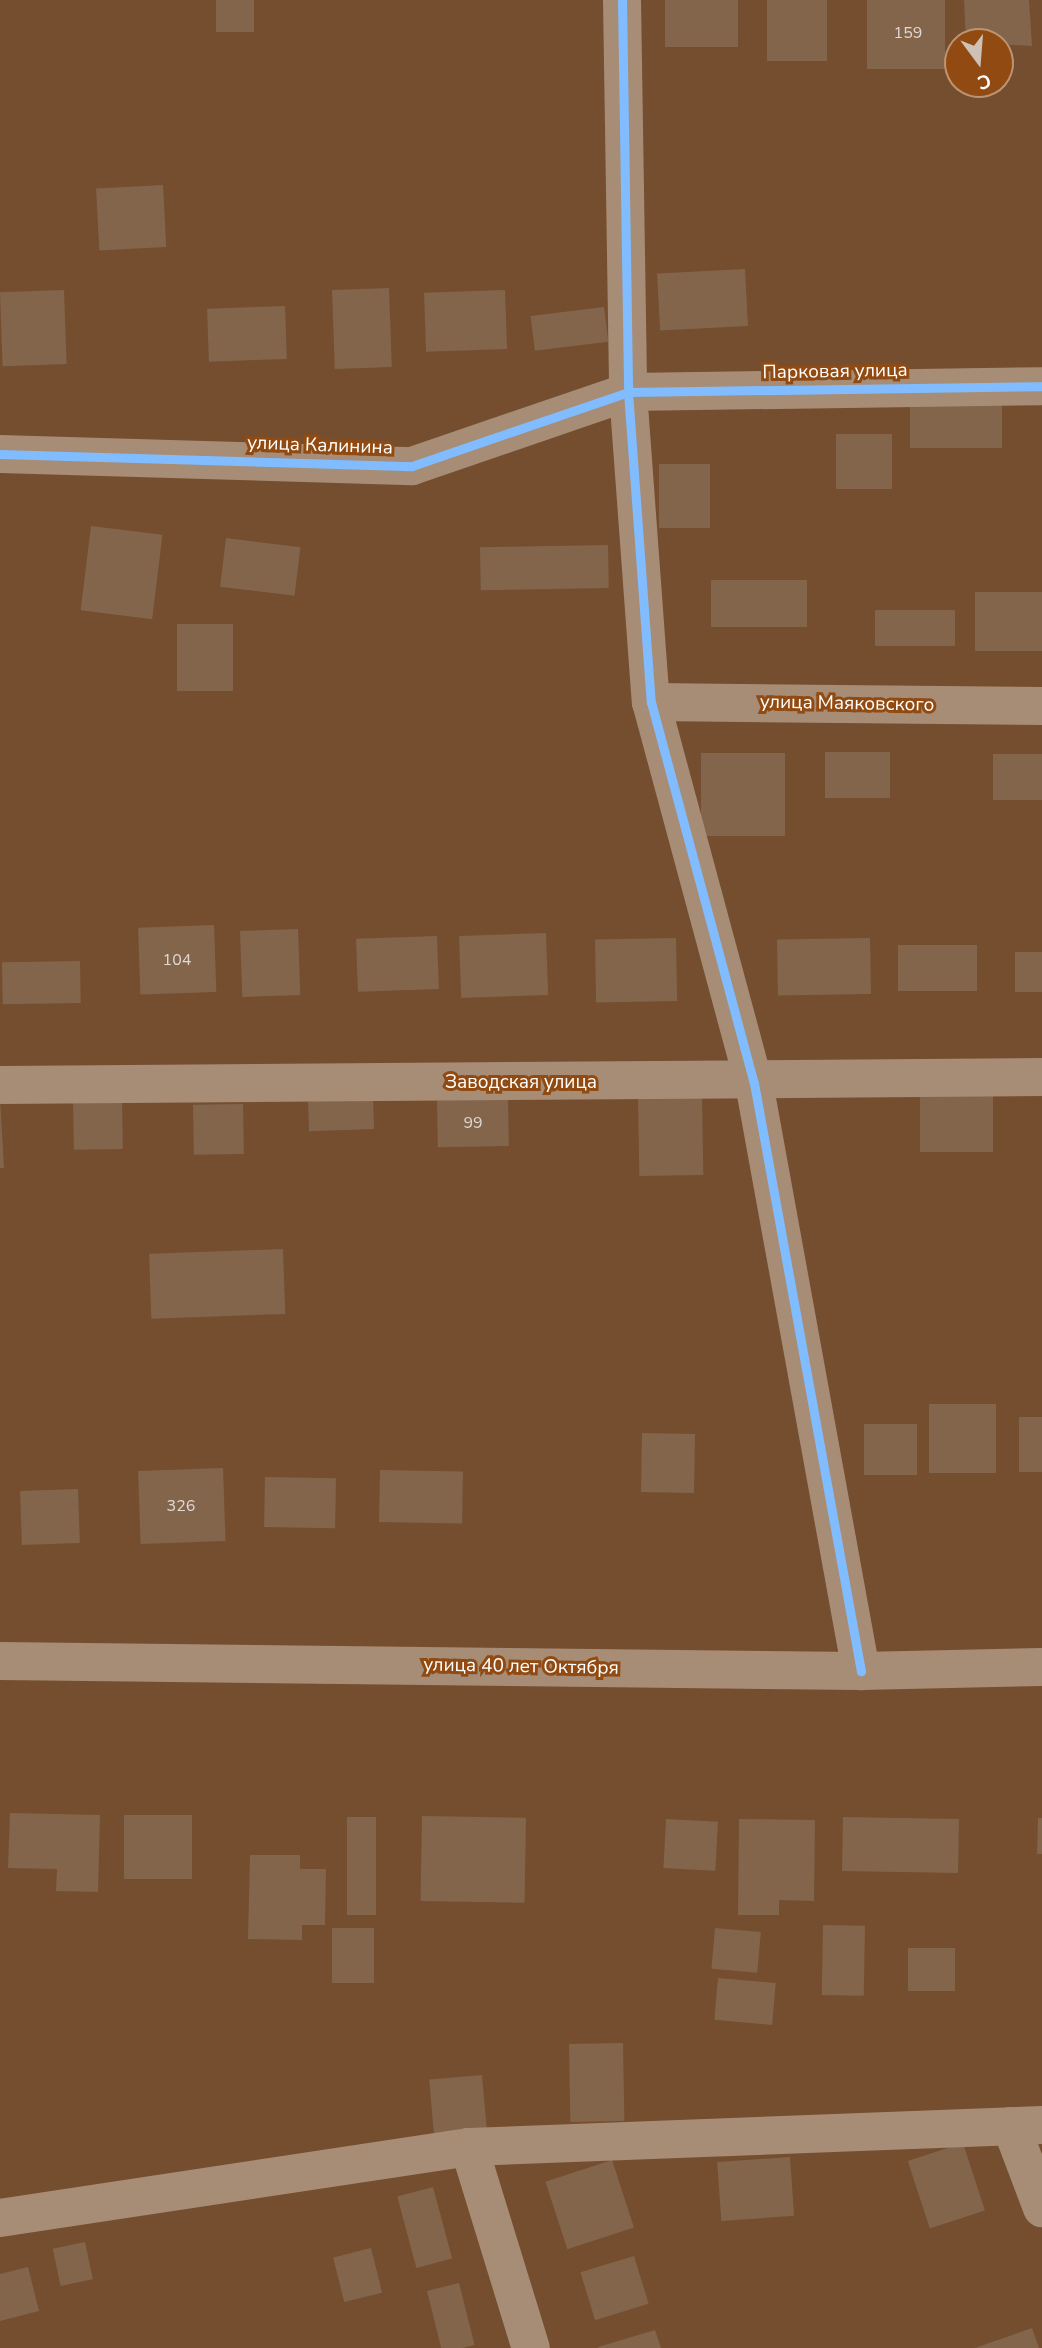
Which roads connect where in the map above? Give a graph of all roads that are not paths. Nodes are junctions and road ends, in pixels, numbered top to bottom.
1 (622, 0) edge
2 (1042, 386) edge
3 (628, 392) junction
4 (0, 454) edge
5 (651, 702) junction
6 (1042, 706) edge
7 (1042, 1077) edge
8 (754, 1083) junction
9 (0, 1085) edge
10 (0, 1661) edge
11 (1042, 1667) edge
12 (861, 1671) junction
13 (1027, 2125) edge
14 (468, 2147) junction
15 (1042, 2207) edge
16 (0, 2218) edge
17 (531, 2348) edge

1 - 3 street
2 - 3 street, Парковая улица
3 - 4 street, улица Калинина
3 - 5 street
5 - 6 street, улица Маяковского
5 - 8 street
7 - 8 street, Заводская улица
8 - 9 street, Заводская улица
8 - 12 street
10 - 12 street, улица 40 лет Октября
11 - 12 street, улица 40 лет Октября
13 - 14 street
13 - 15 street
14 - 16 street
14 - 17 street

